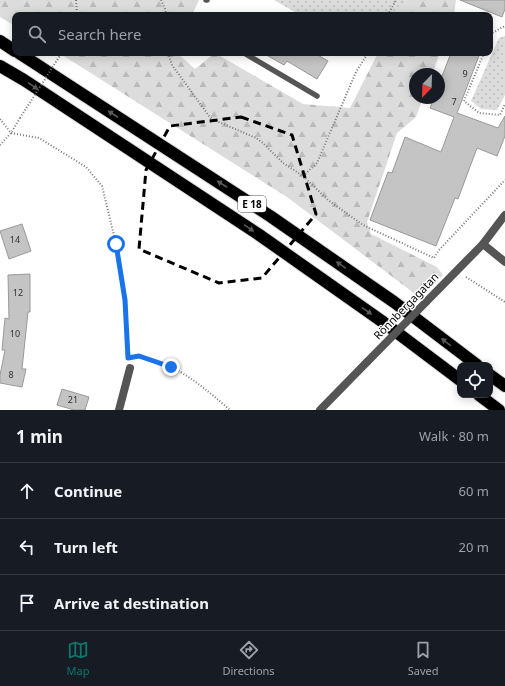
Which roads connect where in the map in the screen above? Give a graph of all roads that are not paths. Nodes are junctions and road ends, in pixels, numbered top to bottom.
1 (0, 41) edge
2 (12, 48) edge
3 (24, 56) edge
4 (249, 56) edge
5 (0, 66) edge
6 (317, 96) dead end
7 (505, 215) edge
8 (483, 244) junction
9 (505, 262) edge
10 (473, 362) edge
11 (130, 368) road end
12 (493, 377) edge
13 (457, 378) edge
14 (505, 386) edge
15 (483, 398) edge
16 (119, 410) edge
17 (320, 410) edge
18 (498, 410) edge

1 - 2 highway
10 -> 3 highway, E 18
4 - 6 lane
5 -> 13 highway, E 18
7 - 8 street, Rönnbergagatan
8 - 9 street
8 - 17 street, Rönnbergagatan, bridge
11 - 16 street
12 - 14 highway
15 - 18 highway

